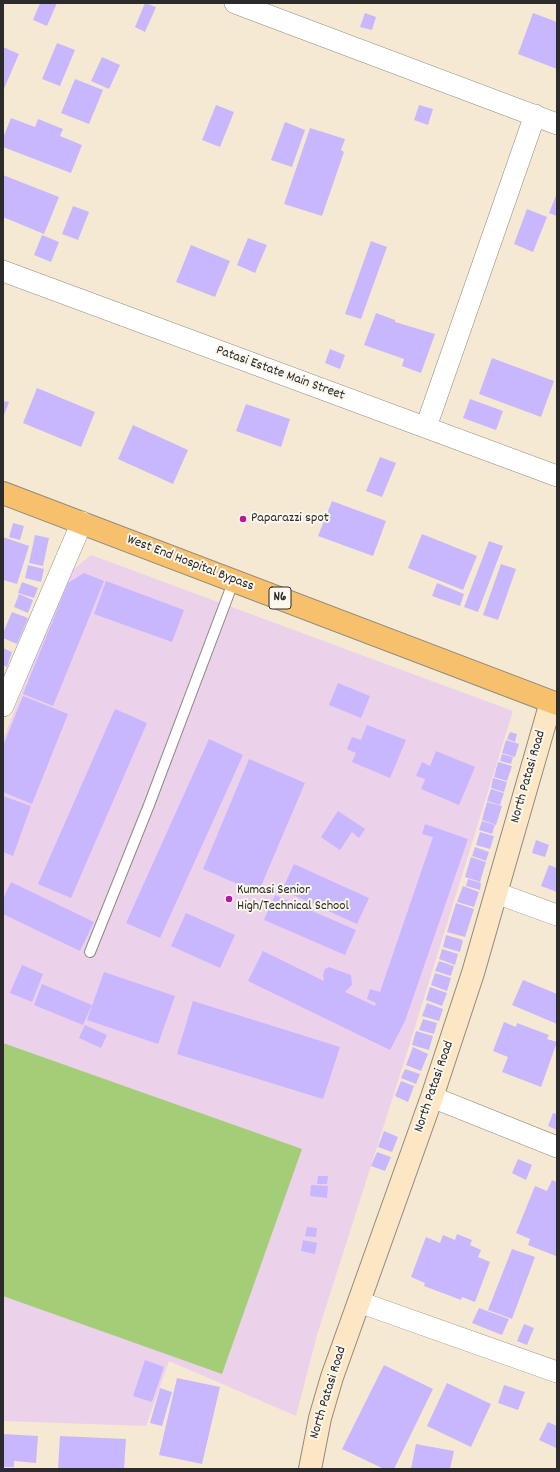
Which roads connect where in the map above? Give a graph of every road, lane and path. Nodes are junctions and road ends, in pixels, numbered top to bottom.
1 (235, 3) edge
2 (264, 8) edge
3 (535, 115) junction
4 (557, 124) edge
5 (3, 271) edge
6 (426, 428) junction
7 (557, 476) edge
8 (3, 493) edge
9 (82, 522) junction
10 (234, 580) junction
11 (554, 703) edge
12 (3, 706) edge
13 (496, 893) junction
14 (557, 915) edge
15 (90, 952) dead end
16 (432, 1097) junction
17 (557, 1147) edge
18 (359, 1302) junction
19 (557, 1372) edge
20 (310, 1469) edge

1 - 2 street
2 - 3 street
3 - 4 street
3 - 6 street
5 - 6 street, Patasi Estate Main Street
6 - 7 street, Patasi Estate Main Street
8 - 9 highway, West End Hospital Bypass / N6
9 - 10 highway, West End Hospital Bypass / N6
9 - 12 street
10 - 11 highway, West End Hospital Bypass / N6
10 - 15 lane
11 - 13 street, North Patasi Road
13 - 14 street
13 - 16 street, North Patasi Road
16 - 17 street
16 - 18 street, North Patasi Road
18 - 19 street
18 - 20 street, North Patasi Road

